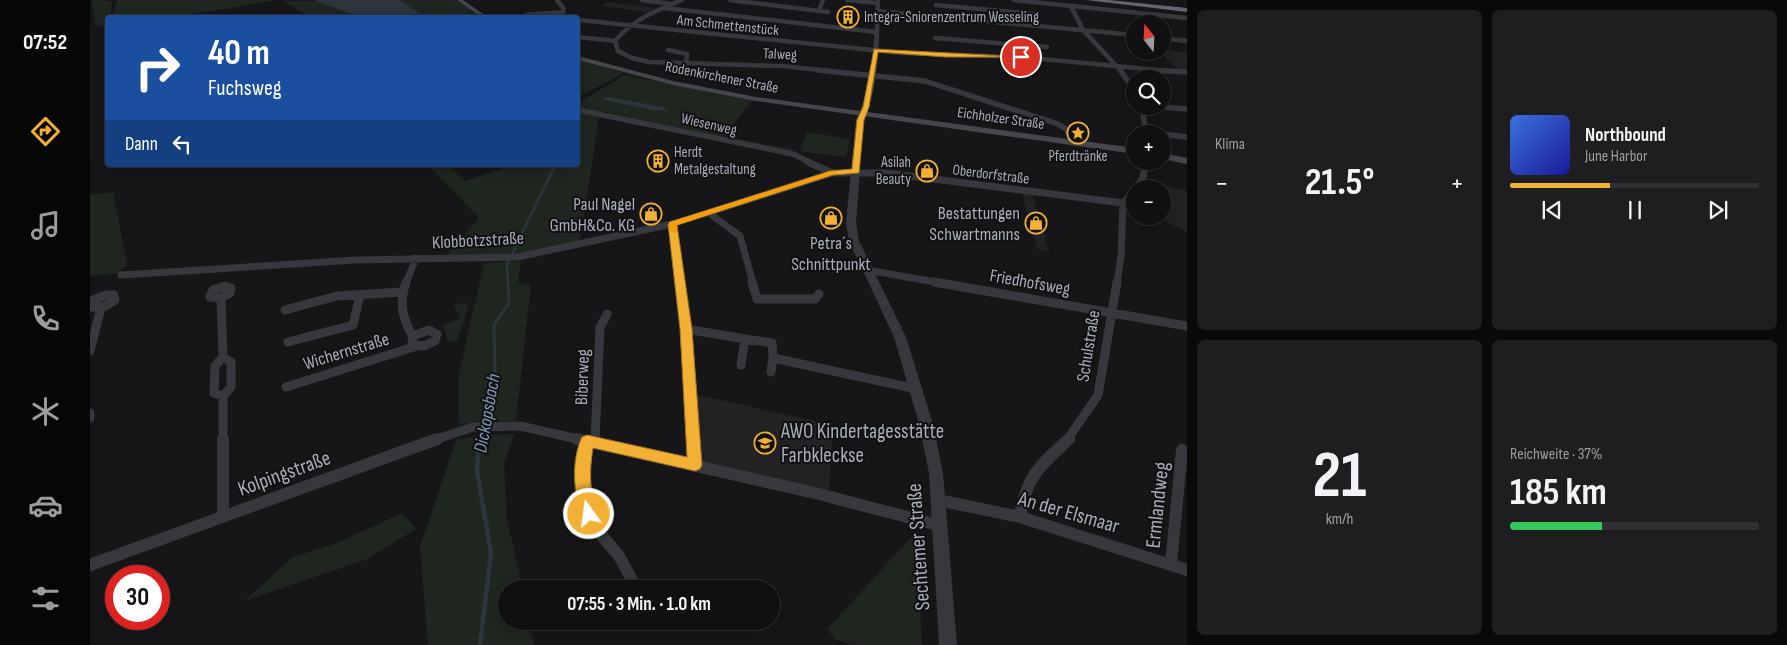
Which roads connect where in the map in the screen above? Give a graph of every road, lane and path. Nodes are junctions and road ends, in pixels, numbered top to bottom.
1 (460, 0) edge
2 (557, 0) edge
3 (642, 0) edge
4 (682, 0) edge
5 (730, 0) edge
6 (794, 0) edge
7 (823, 0) edge
8 (847, 0) edge
9 (1014, 0) edge
10 (1089, 0) edge
11 (1122, 0) edge
12 (877, 2) edge
13 (672, 4) junction
14 (936, 4) dead end
15 (1071, 6) junction
16 (664, 8) junction
17 (790, 8) junction
18 (1187, 8) edge
19 (989, 9) junction
20 (819, 11) junction
21 (877, 11) junction
22 (828, 12) dead end
23 (1035, 14) dead end
24 (482, 15) edge
25 (526, 15) dead end
26 (1187, 18) edge
27 (580, 20) edge
28 (992, 22) junction
29 (632, 26) junction
30 (1083, 30) junction
31 (876, 32) junction
32 (1126, 34) edge
33 (580, 37) edge
34 (935, 38) dead end
35 (1171, 39) edge
36 (615, 41) junction
37 (1187, 41) edge
38 (1034, 46) junction
39 (1048, 47) dead end
40 (668, 50) dead end
41 (876, 50) junction
42 (580, 59) edge
43 (1041, 59) junction
44 (686, 63) junction
45 (1119, 68) junction
46 (1187, 72) edge
47 (872, 75) junction
48 (1126, 78) edge
49 (1171, 108) edge
50 (1187, 109) edge
51 (580, 110) edge
52 (864, 113) junction
53 (1171, 135) edge
54 (1187, 137) edge
55 (1072, 141) junction
56 (1126, 150) edge
57 (1171, 158) edge
58 (1187, 161) edge
59 (856, 171) junction
60 (832, 173) junction
61 (1126, 200) edge
62 (1123, 203) junction
63 (709, 213) junction
64 (672, 224) junction
65 (518, 257) joint
66 (416, 258) junction
67 (867, 270) junction
68 (121, 276) dead end
69 (401, 292) junction
70 (820, 294) dead end
71 (360, 295) junction
72 (221, 298) dead end
73 (101, 308) dead end
74 (285, 310) dead end
75 (1111, 313) junction
76 (607, 314) dead end
77 (1187, 326) edge
78 (686, 329) junction
79 (745, 339) junction
80 (288, 342) dead end
81 (90, 351) edge
82 (223, 357) junction
83 (773, 358) junction
84 (741, 365) dead end
85 (770, 372) dead end
86 (286, 387) dead end
87 (917, 389) junction
88 (223, 396) junction
89 (90, 413) edge
90 (90, 418) edge
91 (473, 428) joint
92 (591, 441) junction
93 (1182, 450) dead end
94 (695, 465) junction
95 (938, 500) junction
96 (223, 516) junction
97 (1020, 517) junction
98 (938, 525) junction
99 (1171, 564) junction
100 (90, 565) edge
101 (1187, 570) edge
102 (632, 580) dead end
103 (948, 645) edge

1 - 24 main road
2 - 25 street
3 - 13 street
4 - 13 street
5 - 17 street
6 - 17 street
7 - 20 street
8 - 12 street
9 - 15 street
10 - 18 highway
11 - 18 highway
12 - 21 street, Sechtemer Straße
13 - 16 street
14 - 19 street
15 - 26 street
15 - 30 street
16 - 29 street
16 - 31 street
17 - 20 street
19 - 23 street
19 - 28 street
20 - 22 street
21 - 28 street
21 - 31 street, Sechtemer Straße
27 - 29 street, Am Schmettenstück
28 - 30 street
29 - 36 street
29 - 41 street, Am Schmettenstück
30 - 32 street
30 - 45 street
31 - 41 street, Sechtemer Straße
33 - 36 street
34 - 38 street
35 - 37 street
36 - 44 street, Talweg
38 - 39 street
38 - 43 street
40 - 44 street
41 - 43 street, Am Schmettenstück
41 - 47 street, Sechtemer Straße
42 - 52 main road, Rodenkirchener Straße
43 - 45 street, Am Schmettenstück
44 - 47 street, Talweg
45 - 46 street, Am Schmettenstück
45 - 48 street
47 - 52 street, Sechtemer Straße
47 - 55 street, Talweg
49 - 50 street
51 - 60 street, Wiesenweg
52 - 55 main road, Eichholzer Straße
52 - 59 street, Sechtemer Straße
53 - 54 street
55 - 56 main road, Eichholzer Straße
57 - 58 main road
59 - 60 street, Klobbotzstraße
59 - 62 street, Oberdorfstraße
59 - 67 street, Sechtemer Straße
60 - 63 street, Klobbotzstraße
61 - 62 street
62 - 75 street, Schulstraße
63 - 64 street, Klobbotzstraße
63 - 70 street
64 - 65 street, Klobbotzstraße
64 - 78 street
65 - 66 street, Klobbotzstraße
66 - 68 street, Klobbotzstraße
66 - 69 street, Wichernstraße
67 - 75 street, Friedhofsweg
67 - 87 street, Sechtemer Straße
69 - 71 street
69 - 86 street, Wichernstraße
71 - 74 street
71 - 80 street, Wichernstraße
72 - 82 street
73 - 81 street
75 - 77 street, Friedhofsweg
75 - 97 street, Schulstraße
76 - 92 street, Biberweg
78 - 79 street
78 - 94 street
79 - 83 street
79 - 84 street
82 - 88 street
82 - 88 street
83 - 85 street
83 - 87 street
87 - 95 street, Sechtemer Straße
88 - 96 street
89 - 90 street
91 - 92 street, Kolpingstraße
91 - 96 street, Kolpingstraße
92 - 94 street, Kolpingstraße
92 - 102 street, Biberweg
93 - 99 street, Ermlandweg
94 - 98 street, Kolpingstraße
95 - 97 street, An der Elsmaar
95 - 98 street, Sechtemer Straße
96 - 100 street, Kolpingstraße
97 - 99 street, An der Elsmaar
98 - 103 street, Sechtemer Straße
99 - 101 street, An der Elsmaar

